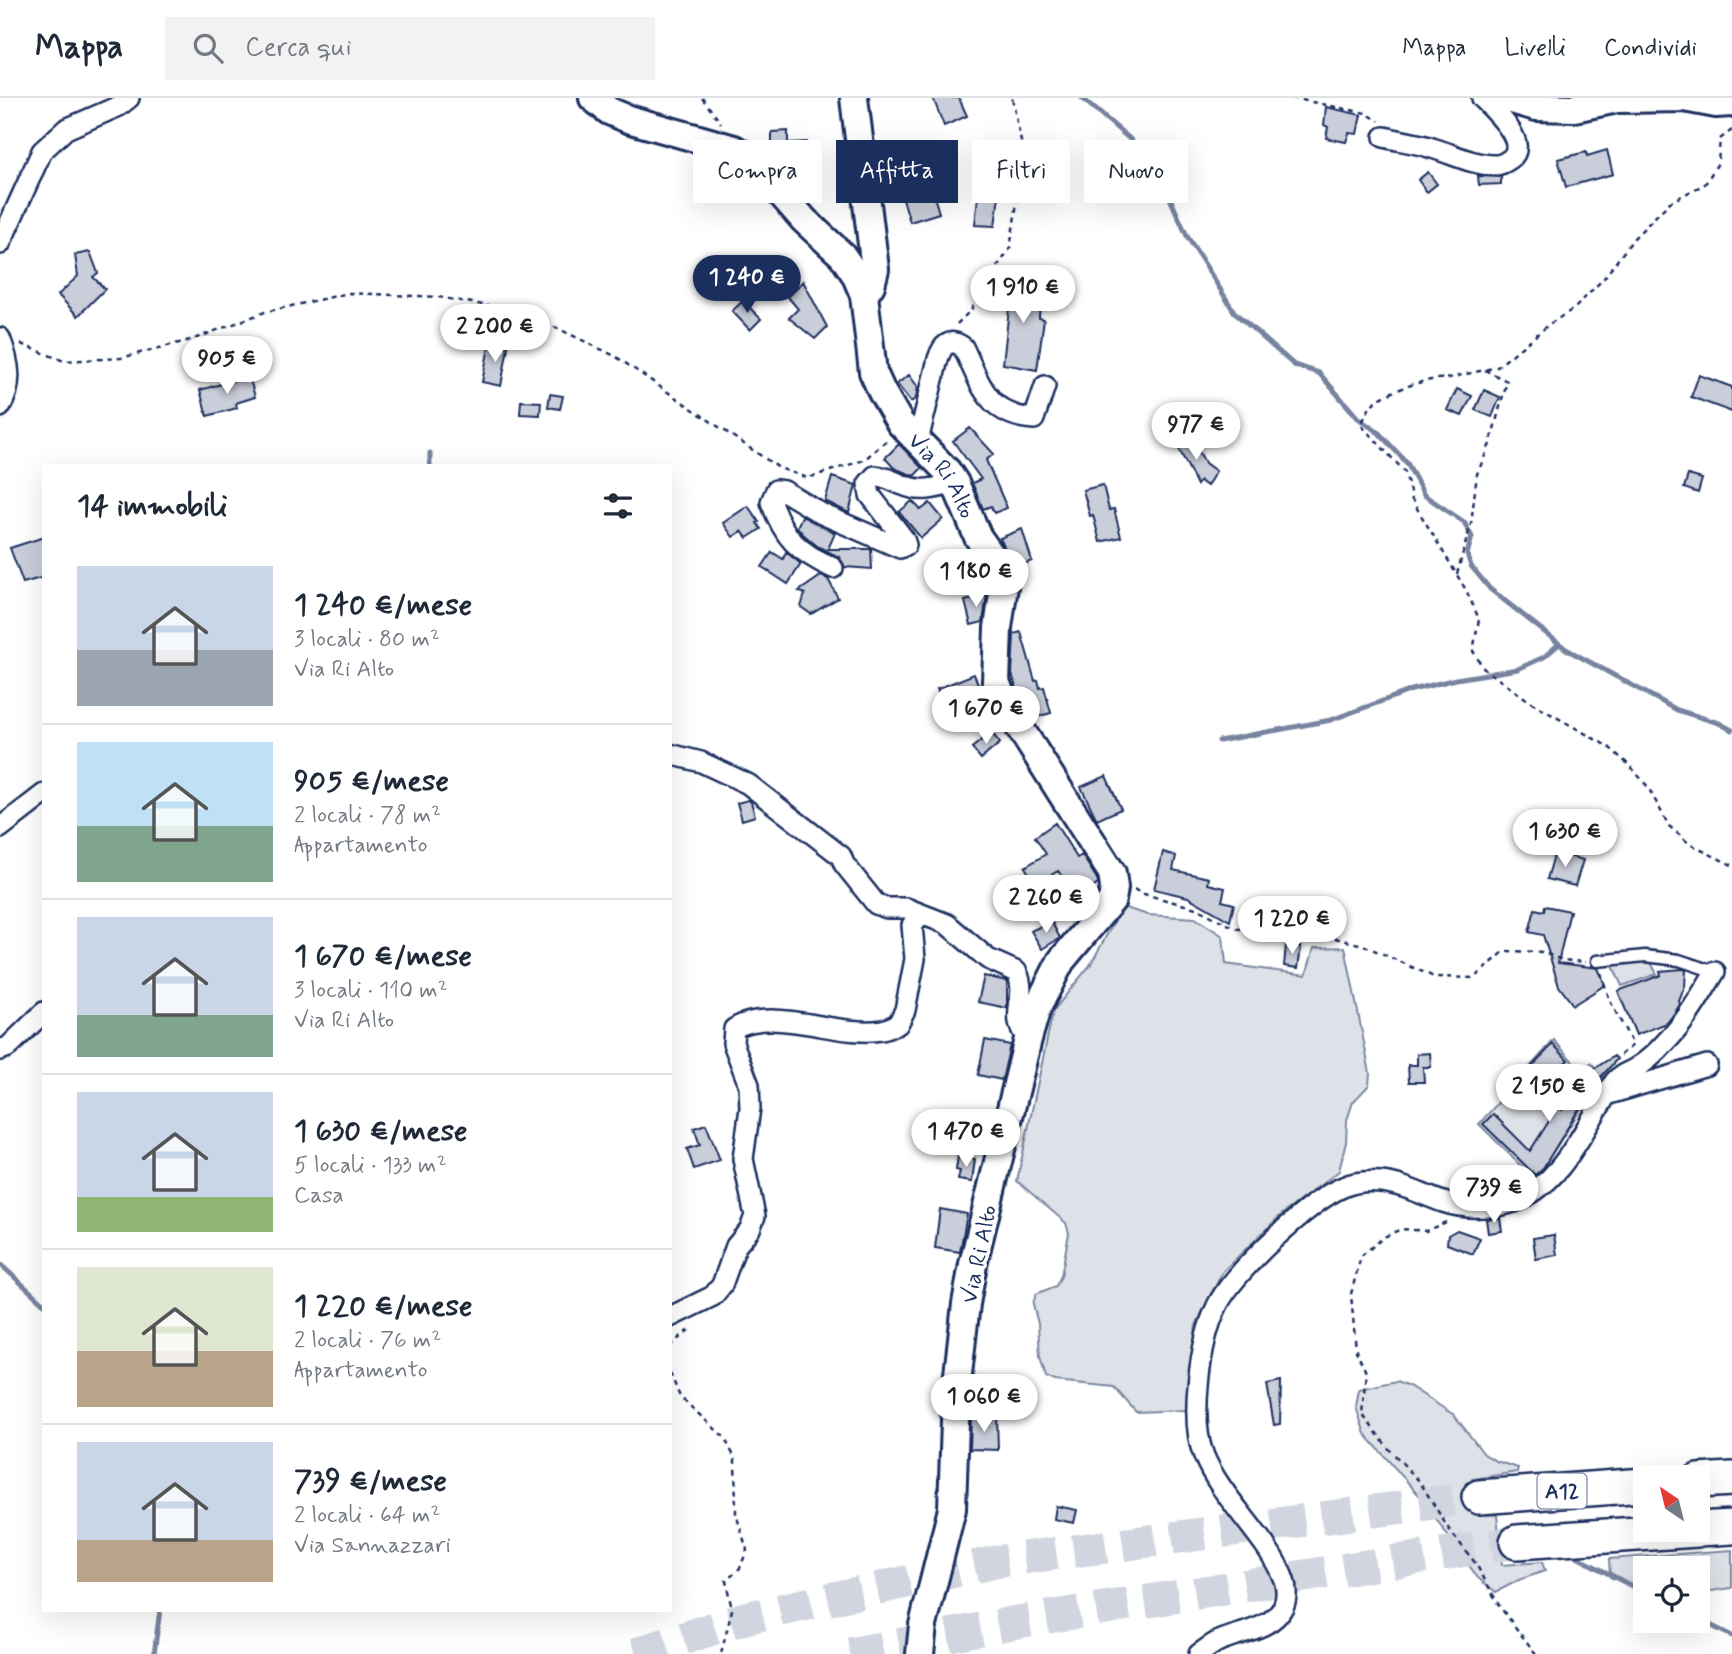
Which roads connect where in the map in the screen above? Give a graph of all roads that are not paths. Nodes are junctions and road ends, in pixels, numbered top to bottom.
1 (129, 98) edge
2 (593, 98) edge
3 (854, 98) edge
4 (1482, 98) edge
5 (1505, 98) edge
6 (1732, 103) edge
7 (1384, 130) road end
8 (0, 244) edge
9 (864, 295) junction
10 (6, 339) edge
11 (1045, 386) dead end
12 (0, 407) edge
13 (909, 432) junction
14 (955, 483) junction
15 (833, 568) dead end
16 (672, 755) edge
17 (42, 796) edge
18 (0, 828) edge
19 (922, 915) junction
20 (1597, 961) road end
21 (1715, 972) joint
22 (42, 1014) edge
23 (1028, 1039) junction
24 (0, 1050) edge
25 (1707, 1065) dead end
26 (1606, 1095) junction
27 (672, 1316) edge
28 (1732, 1479) edge
29 (1710, 1480) edge
30 (1633, 1486) edge
31 (1479, 1497) tunnel mouth
32 (1732, 1527) edge
33 (1710, 1529) edge
34 (1633, 1534) edge
35 (1517, 1542) tunnel mouth
36 (920, 1654) edge
37 (1199, 1654) edge

1 - 8 street
2 - 9 street, Via Ri Alto
3 - 9 street
4 - 7 street
5 - 6 street
9 - 13 street, Via Ri Alto
10 - 12 street
11 - 13 street
13 - 14 street, Via Ri Alto
14 - 15 street
14 - 23 street, Via Ri Alto
16 - 19 street
17 - 18 street
19 - 23 street
19 - 27 street
20 - 21 lane
21 - 26 street
22 - 24 street
23 - 36 street, Via Ri Alto
25 - 26 street
26 - 37 street
28 - 29 highway
30 - 31 highway, A12
32 - 33 highway, A12
34 - 35 highway, A12

